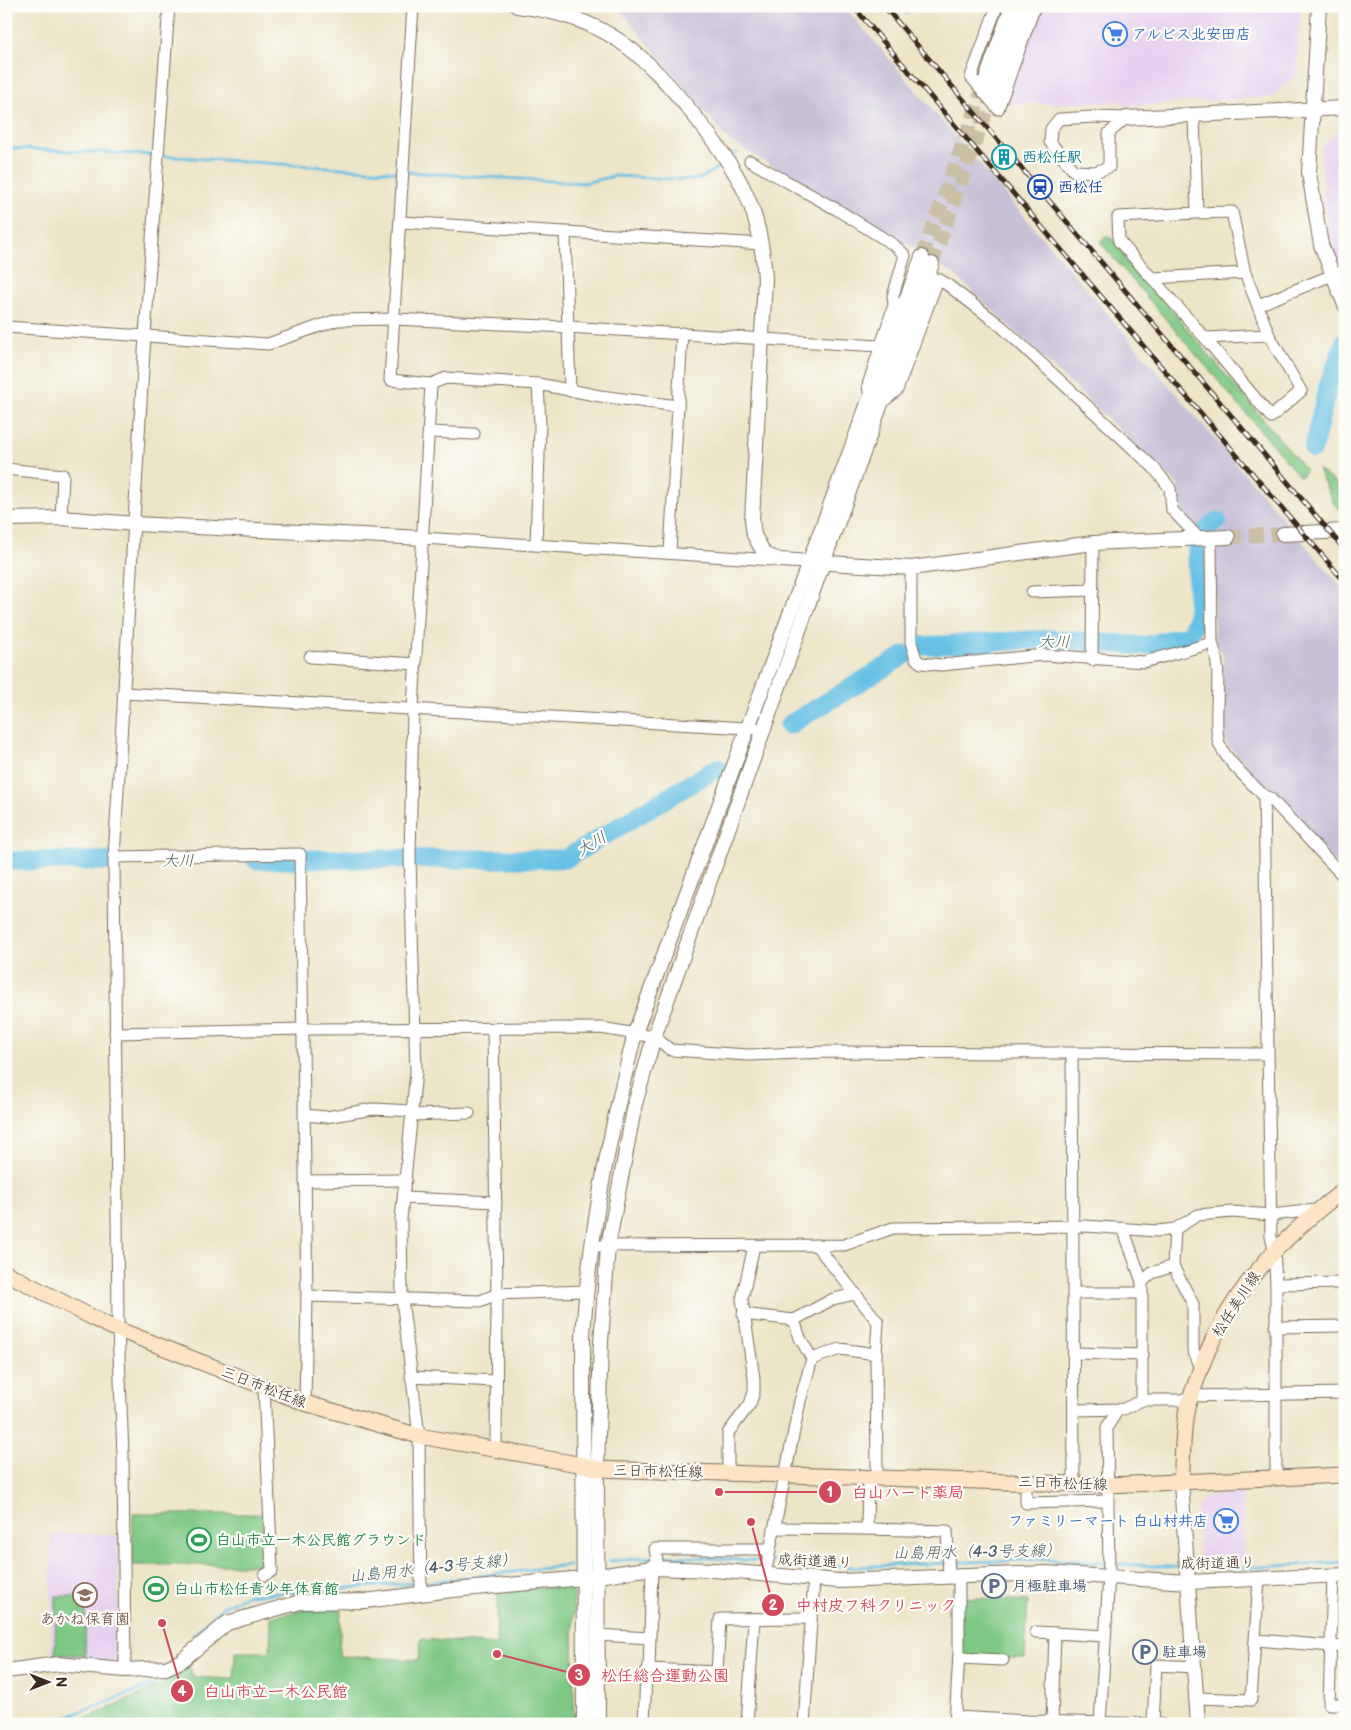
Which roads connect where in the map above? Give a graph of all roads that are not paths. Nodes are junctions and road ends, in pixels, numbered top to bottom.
1 (168, 6) edge
2 (414, 6) edge
3 (517, 6) edge
4 (997, 6) edge
5 (1012, 6) edge
6 (1026, 6) edge
7 (1035, 6) edge
8 (1319, 6) edge
9 (574, 11) edge
10 (1312, 108) junction
11 (1345, 108) edge
12 (1194, 115) junction
13 (1126, 118) junction
14 (750, 161) dead end
15 (1197, 213) junction
16 (400, 222) junction
17 (566, 232) junction
18 (762, 244) junction
19 (927, 261) tunnel mouth
20 (1245, 273) junction
21 (1339, 273) edge
22 (1153, 278) junction
23 (1345, 304) edge
24 (1258, 305) junction
25 (395, 319) junction
26 (6, 327) edge
27 (567, 327) junction
28 (682, 333) junction
29 (145, 335) junction
30 (1269, 335) junction
31 (761, 338) junction
32 (1206, 338) junction
33 (879, 346) junction
34 (431, 384) junction
35 (538, 384) junction
36 (570, 390) junction
37 (876, 401) junction
38 (678, 406) junction
39 (429, 432) junction
40 (474, 434) dead end
41 (6, 469) edge
42 (61, 518) junction
43 (6, 520) edge
44 (135, 524) junction
45 (1345, 530) edge
46 (1283, 534) tunnel mouth
47 (1228, 537) tunnel mouth
48 (423, 538) junction
49 (1205, 538) junction
50 (1093, 542) junction
51 (536, 545) junction
52 (670, 553) junction
53 (780, 560) junction
54 (816, 563) junction
55 (911, 568) junction
56 (1093, 590) junction
57 (1032, 592) dead end
58 (1212, 643) junction
59 (310, 657) dead end
60 (1092, 660) junction
61 (416, 664) junction
62 (124, 693) junction
63 (413, 709) junction
64 (749, 730) junction
65 (765, 730) junction
66 (1264, 796) junction
67 (114, 856) junction
68 (1345, 878) edge
69 (416, 1028) junction
70 (303, 1029) junction
71 (493, 1029) junction
72 (115, 1033) junction
73 (635, 1033) junction
74 (654, 1037) junction
75 (1072, 1054) junction
76 (1268, 1054) junction
77 (412, 1113) junction
78 (468, 1113) dead end
79 (304, 1115) junction
80 (406, 1180) junction
81 (305, 1181) junction
82 (1345, 1189) edge
83 (404, 1198) junction
84 (496, 1202) junction
85 (1316, 1210) junction
86 (1271, 1215) junction
87 (1074, 1227) junction
88 (1124, 1228) junction
89 (1174, 1229) junction
90 (816, 1245) junction
91 (592, 1246) junction
92 (608, 1246) junction
93 (754, 1246) junction
94 (1274, 1249) junction
95 (1173, 1266) junction
96 (6, 1273) edge
97 (1345, 1283) edge
98 (1276, 1284) junction
99 (1142, 1287) junction
100 (586, 1291) junction
101 (1074, 1293) junction
102 (497, 1294) junction
103 (856, 1294) junction
104 (307, 1296) junction
105 (402, 1299) junction
106 (743, 1314) junction
107 (794, 1320) junction
108 (1345, 1326) edge
109 (1276, 1327) junction
110 (118, 1329) junction
111 (1074, 1353) junction
112 (876, 1354) junction
113 (1143, 1355) junction
114 (812, 1359) junction
115 (1200, 1369) junction
116 (411, 1377) junction
117 (496, 1381) junction
118 (264, 1387) junction
119 (1345, 1393) edge
120 (1277, 1395) junction
121 (1191, 1396) junction
122 (1142, 1400) junction
123 (305, 1403) junction
124 (1075, 1410) junction
125 (1118, 1410) junction
126 (419, 1436) junction
127 (496, 1449) junction
128 (590, 1467) junction
129 (728, 1472) junction
130 (786, 1473) junction
131 (1345, 1475) edge
132 (872, 1476) junction
133 (1276, 1479) junction
134 (1026, 1482) junction
135 (1181, 1483) junction
136 (1074, 1484) junction
137 (1107, 1485) junction
138 (1108, 1502) junction
139 (774, 1528) junction
140 (867, 1529) junction
141 (655, 1561) junction
142 (768, 1561) junction
143 (1109, 1566) junction
144 (1188, 1572) junction
145 (952, 1574) junction
146 (265, 1576) dead end
147 (1339, 1576) edge
148 (591, 1577) junction
149 (814, 1578) junction
150 (1260, 1579) junction
151 (420, 1585) junction
152 (810, 1618) junction
153 (754, 1620) junction
154 (1036, 1632) dead end
155 (1055, 1632) junction
156 (598, 1635) junction
157 (1104, 1636) junction
158 (649, 1638) junction
159 (1256, 1640) junction
160 (1330, 1646) junction
161 (1345, 1647) edge
162 (959, 1658) junction
163 (1003, 1660) dead end
164 (1195, 1667) junction
165 (649, 1669) junction
166 (124, 1670) junction
167 (6, 1671) edge
168 (1197, 1698) junction
169 (1345, 1704) edge
170 (956, 1720) edge
171 (1052, 1722) junction
172 (1100, 1723) edge
173 (1157, 1723) edge
174 (584, 1724) edge
175 (598, 1724) edge
176 (644, 1724) edge
177 (747, 1724) edge
178 (804, 1724) edge
179 (1198, 1724) edge

1 - 29 street
2 - 16 street
3 - 9 street
4 - 7 street
5 - 6 street
8 - 10 street
9 - 18 street
10 - 11 street
10 - 12 street
10 - 21 street
12 - 13 street
12 - 15 street
13 - 13 street
14 - 33 street
15 - 20 street
15 - 22 street
16 - 17 street
16 - 25 street
17 - 18 street
17 - 27 street
18 - 31 street
19 - 37 street
20 - 22 street
20 - 24 street
21 - 23 street
21 - 24 street
22 - 32 street
24 - 30 street
25 - 27 street
25 - 29 street
25 - 34 street
26 - 29 street
27 - 28 street
27 - 36 street
28 - 31 street
28 - 38 street
29 - 44 street
30 - 32 street
30 - 32 street
31 - 33 street
31 - 53 street
33 - 37 street
34 - 35 street
34 - 39 street
35 - 36 street
35 - 51 street
36 - 38 street
37 - 49 street
37 - 54 street
38 - 52 street
39 - 40 street
39 - 48 street
41 - 42 street
42 - 43 street
42 - 44 street
44 - 48 street
44 - 62 street
45 - 46 street
47 - 49 street
48 - 51 street
48 - 61 street
49 - 50 street
49 - 58 street
50 - 55 street
50 - 56 street
51 - 52 street
52 - 53 street
53 - 54 street
54 - 55 street
54 - 64 street
54 - 65 street
55 - 60 street
56 - 57 street
56 - 60 street
58 - 60 street
58 - 66 street
59 - 61 street
61 - 63 street
62 - 63 street
62 - 67 street
63 - 64 street
63 - 69 street
64 - 65 street
64 - 73 street
65 - 74 street
66 - 68 street
66 - 76 street
67 - 70 street
67 - 72 street
69 - 70 street
69 - 71 street
69 - 77 street
70 - 72 street
70 - 79 street
71 - 73 street
71 - 84 street
72 - 110 street
73 - 74 street
73 - 91 street
74 - 75 street
74 - 92 street
75 - 76 street
75 - 87 street
76 - 86 street
77 - 78 street
77 - 79 street
77 - 80 street
79 - 81 street
80 - 81 street
80 - 83 street
81 - 104 street
82 - 85 main road, 松任美川線
83 - 84 street
83 - 105 street
84 - 102 street
85 - 86 street
85 - 94 main road, 松任美川線
86 - 89 street
86 - 94 street
87 - 88 street
87 - 90 street
87 - 101 street
88 - 89 street
88 - 99 street
89 - 95 street
90 - 93 street
90 - 103 street
91 - 92 street
91 - 100 street
92 - 93 street
92 - 128 street
93 - 106 street
94 - 98 street
94 - 115 main road, 松任美川線
95 - 99 street
95 - 115 street
96 - 110 main road, 三日市松任線
97 - 98 street
98 - 109 street
99 - 101 street
99 - 113 street
100 - 102 street
100 - 128 street
101 - 111 street
102 - 105 street
102 - 117 street
103 - 107 street
103 - 112 street
104 - 105 street
104 - 123 street
105 - 116 street
106 - 107 street
106 - 129 street
107 - 114 street
108 - 109 street
109 - 120 street
110 - 118 main road, 三日市松任線
110 - 166 street
111 - 113 street
111 - 124 street
112 - 114 street
112 - 132 street
113 - 122 street
114 - 130 street
115 - 121 main road, 松任美川線
116 - 117 street
116 - 126 street
117 - 127 street
118 - 123 main road, 三日市松任線
118 - 146 street
119 - 120 street
120 - 121 street
120 - 133 street
121 - 122 street
121 - 135 main road, 松任美川線
122 - 125 street
123 - 126 main road, 三日市松任線
124 - 125 street
124 - 136 street
125 - 137 street
126 - 127 main road, 三日市松任線
126 - 151 street
127 - 128 main road, 三日市松任線
128 - 129 main road, 三日市松任線
128 - 148 street
129 - 130 main road, 三日市松任線
130 - 132 main road, 三日市松任線
130 - 139 street
131 - 133 main road, 三日市松任線
132 - 134 main road, 三日市松任線
132 - 140 street
133 - 135 main road, 三日市松任線
134 - 136 main road, 三日市松任線
134 - 138 street
135 - 137 main road, 三日市松任線
135 - 144 street
136 - 137 main road, 三日市松任線
137 - 138 street
138 - 143 street
139 - 140 street
139 - 142 street
140 - 145 street
141 - 142 street, 成街道通り
141 - 142 street
141 - 148 street, 成街道通り
141 - 158 street
142 - 149 street, 成街道通り
143 - 144 street, 成街道通り
143 - 145 street, 成街道通り
143 - 157 street
144 - 150 street, 成街道通り
144 - 164 street
145 - 149 street, 成街道通り
145 - 162 street
147 - 150 street, 成街道通り
147 - 160 street
148 - 151 street, 成街道通り
148 - 156 street
148 - 174 street
149 - 152 street
150 - 159 street
151 - 166 street, 成街道通り
152 - 153 street
152 - 178 street
153 - 165 street
153 - 177 street
154 - 155 street
155 - 157 street
155 - 171 street
156 - 158 street
156 - 175 street
157 - 172 street
158 - 165 street
159 - 160 street
159 - 168 street
160 - 161 street
160 - 169 street
162 - 163 street
162 - 170 street
164 - 168 street
164 - 173 street
165 - 176 street
166 - 167 street
168 - 179 street
170 - 171 street
171 - 172 street
172 - 173 street

